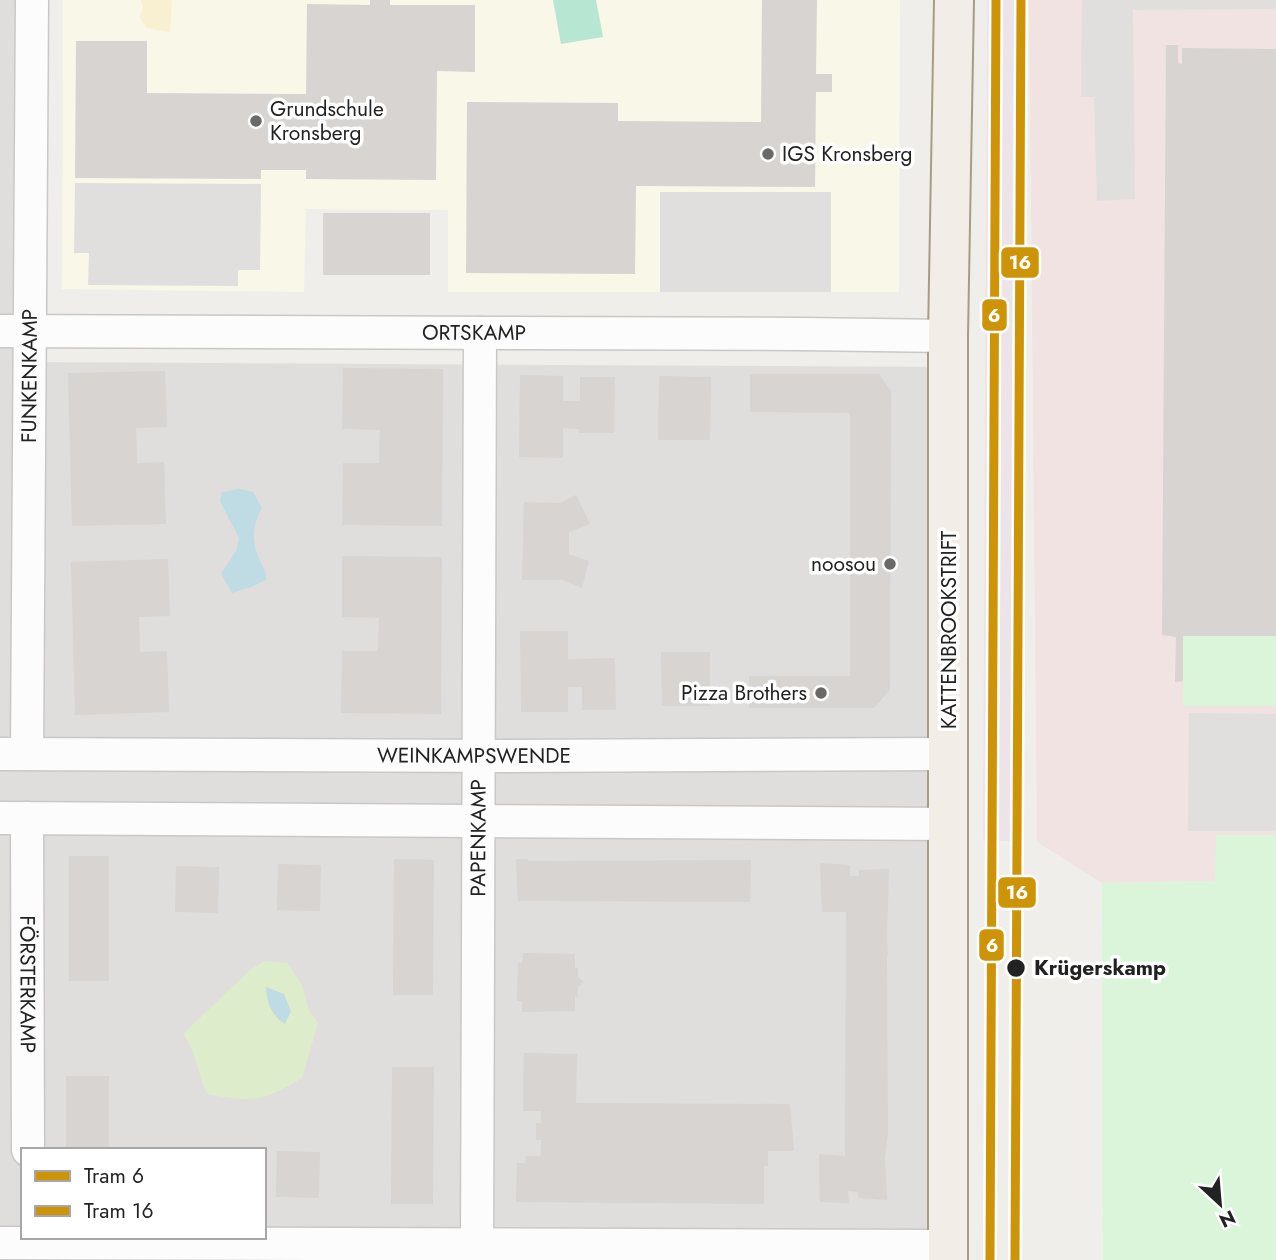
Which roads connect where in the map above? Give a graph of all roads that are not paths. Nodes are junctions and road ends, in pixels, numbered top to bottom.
1 (32, 0) edge
2 (954, 0) edge
3 (0, 331) edge
4 (31, 331) junction
5 (481, 333) junction
6 (948, 336) junction
7 (14, 754) edge
8 (950, 754) junction
9 (478, 755) junction
10 (14, 818) edge
11 (479, 819) junction
12 (949, 824) junction
13 (28, 1148) edge
14 (21, 1246) edge
15 (477, 1253) edge
16 (948, 1253) edge

1 - 4 street, FUNKENKAMP
2 - 6 main road, KATTENBROOKSTRIFT
3 - 4 street, ORTSKAMP
4 - 5 street, ORTSKAMP
4 - 7 street, FUNKENKAMP
5 - 6 street, ORTSKAMP
5 - 9 street, PAPENKAMP
6 - 8 main road, KATTENBROOKSTRIFT
7 - 9 street, WEINKAMPSWENDE
8 - 9 street, WEINKAMPSWENDE
8 - 12 main road, KATTENBROOKSTRIFT
9 - 11 street, PAPENKAMP
10 - 11 street
10 - 13 street, FÖRSTERKAMP
11 - 12 street
11 - 15 street, PAPENKAMP
12 - 16 main road, KATTENBROOKSTRIFT
14 - 15 street
15 - 16 street

